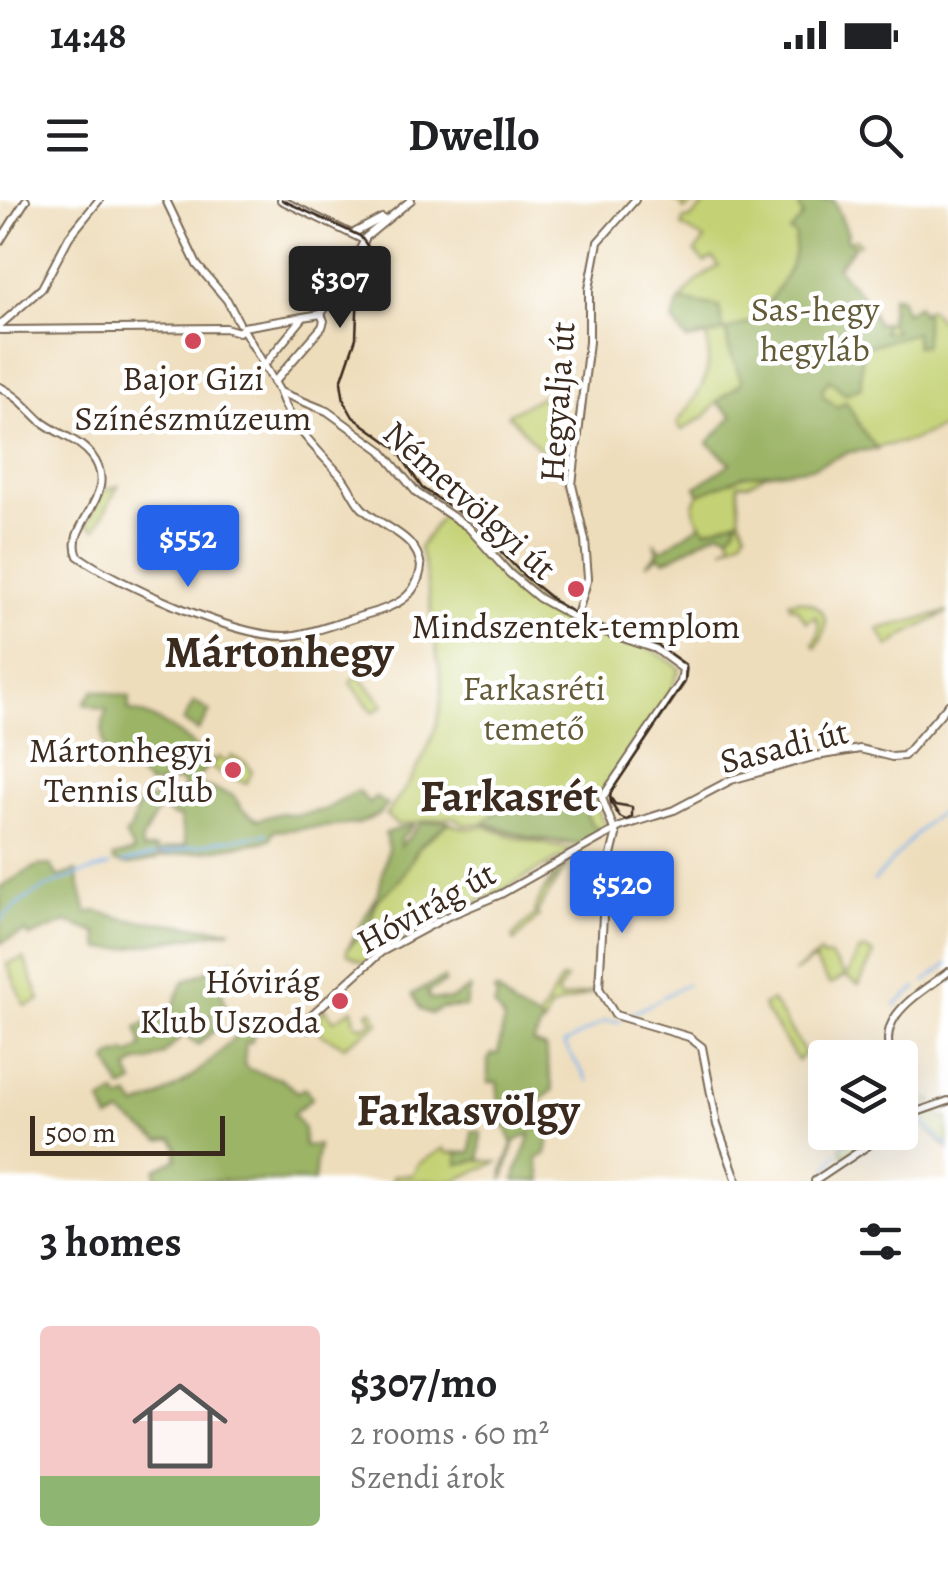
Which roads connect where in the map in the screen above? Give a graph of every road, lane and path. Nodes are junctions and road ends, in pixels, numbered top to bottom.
1 (26, 200) edge
2 (99, 200) edge
3 (166, 200) edge
4 (283, 200) edge
5 (411, 200) edge
6 (635, 200) edge
7 (352, 233) junction
8 (367, 234) junction
9 (0, 241) edge
10 (322, 314) junction
11 (302, 319) junction
12 (0, 327) edge
13 (237, 327) junction
14 (265, 365) junction
15 (274, 382) junction
16 (0, 386) edge
17 (284, 398) junction
18 (576, 620) junction
19 (948, 705) edge
20 (615, 830) junction
21 (568, 857) joint
22 (948, 972) edge
23 (315, 1017) dead end
24 (888, 1040) edge
25 (948, 1101) edge
26 (918, 1112) edge
27 (861, 1150) edge
28 (738, 1181) edge
29 (815, 1181) edge

1 - 9 street
2 - 12 street
3 - 13 street
4 - 7 street
5 - 8 street
6 - 18 street, Hegyalja út
7 - 8 street
7 - 8 street
8 - 10 street
10 - 11 street
10 - 15 street
11 - 13 street
11 - 14 street
12 - 13 street
13 - 14 street
14 - 15 street
15 - 17 street
16 - 17 street
17 - 18 street, Németvölgyi út
18 - 20 street, Németvölgyi út
19 - 20 street, Sasadi út
20 - 21 street, Sasadi út
20 - 28 street
21 - 23 street, Hóvirág út
22 - 24 street
25 - 26 street
27 - 29 street

